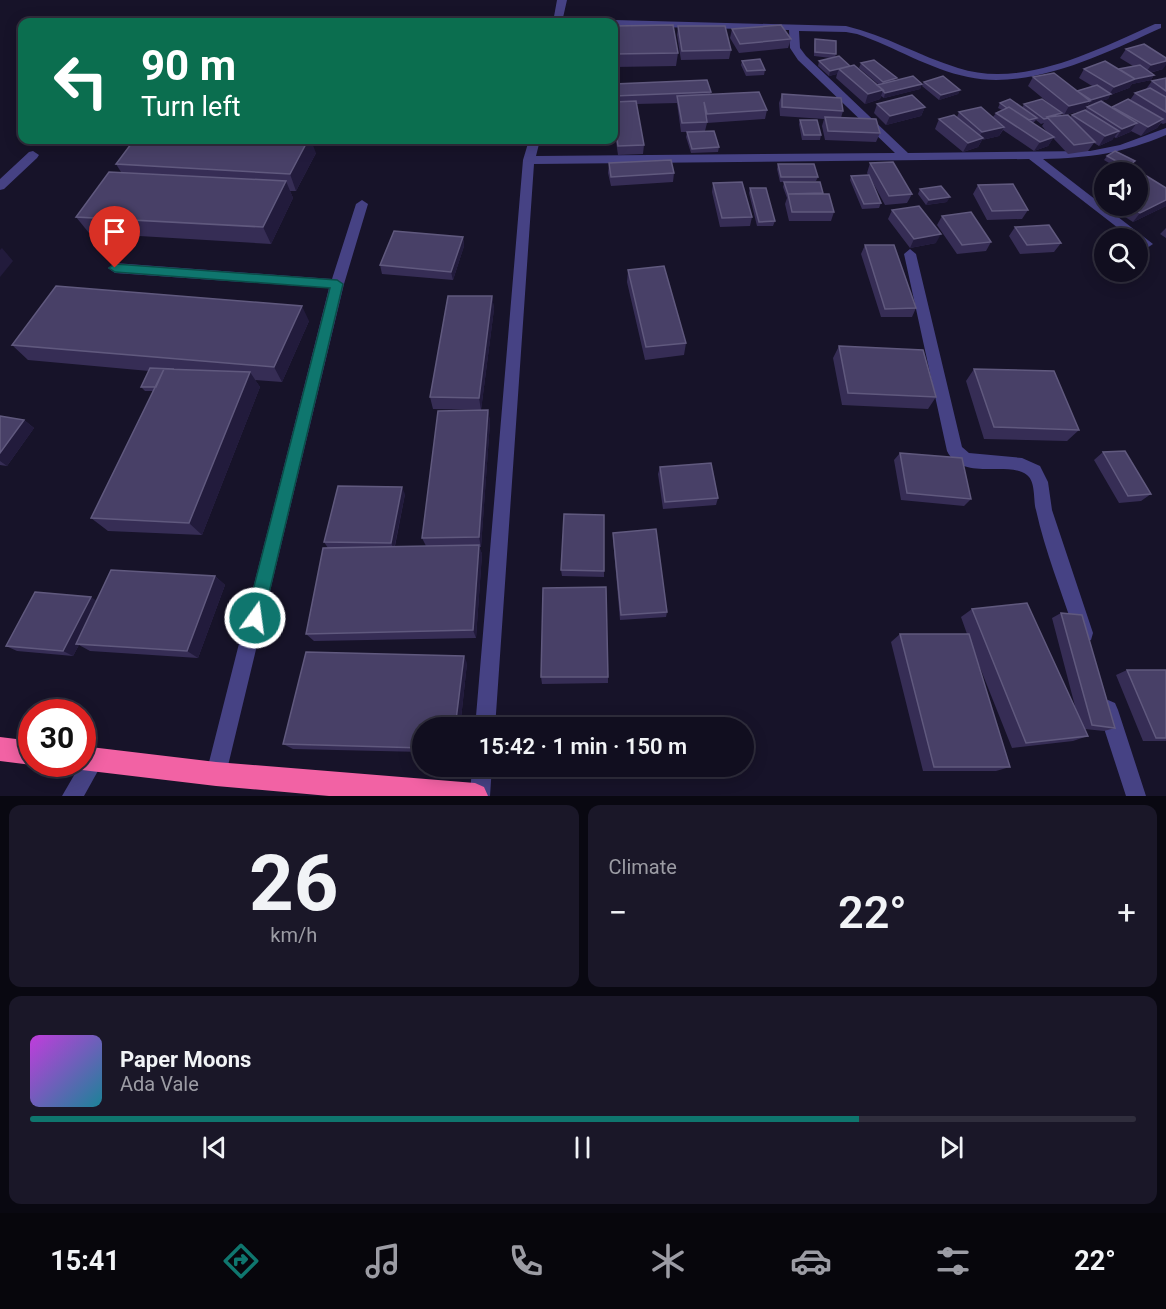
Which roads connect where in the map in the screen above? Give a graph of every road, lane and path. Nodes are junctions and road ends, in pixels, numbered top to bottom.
1 (562, 0) edge
2 (559, 18) edge
3 (618, 23) edge
4 (1158, 26) dead end
5 (794, 27) junction
6 (1166, 130) edge
7 (533, 144) edge
8 (33, 155) dead end
9 (1032, 156) junction
10 (907, 158) junction
11 (529, 160) junction
12 (0, 186) edge
13 (362, 204) dead end
14 (1126, 228) edge
15 (910, 254) dead end
16 (115, 268) dead end
17 (337, 284) junction
18 (1090, 653) edge
19 (1104, 697) edge
20 (486, 717) edge
21 (0, 749) edge
22 (18, 751) edge
23 (96, 760) edge
24 (216, 774) junction
25 (80, 777) edge
26 (480, 777) edge
27 (446, 795) edge
28 (72, 796) edge
29 (477, 796) edge
30 (1136, 796) edge

1 - 2 street
3 - 5 street
4 - 5 street
5 - 10 street
6 - 9 street
7 - 11 street
8 - 12 street
9 - 10 street
9 - 14 street
10 - 11 street
11 - 20 street
13 - 17 street
15 - 18 street
16 - 17 street
17 - 24 street
19 - 30 street
21 - 22 highway
23 - 24 highway
24 - 27 highway
25 - 28 street
26 - 29 street
27 - 29 highway

